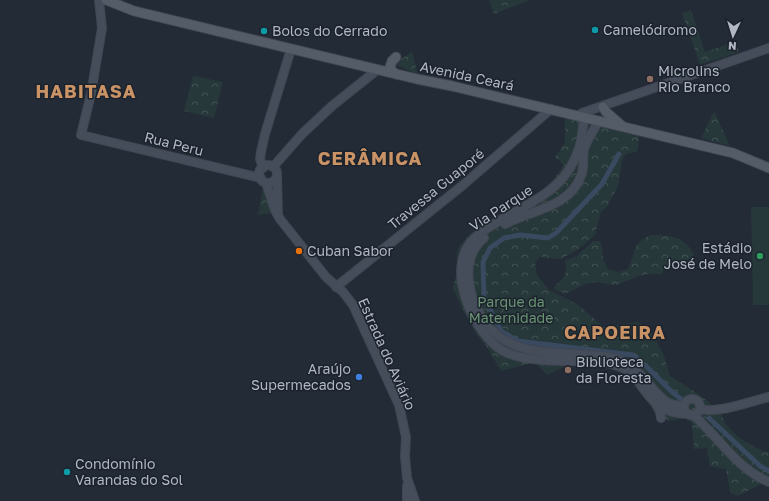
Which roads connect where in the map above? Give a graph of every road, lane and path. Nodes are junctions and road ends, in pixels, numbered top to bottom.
1 (99, 0) edge
2 (106, 0) edge
3 (115, 0) edge
4 (128, 10) junction
5 (769, 48) edge
6 (291, 49) junction
7 (396, 57) dead end
8 (377, 70) junction
9 (396, 74) junction
10 (603, 107) junction
11 (552, 109) junction
12 (583, 115) junction
13 (598, 122) junction
14 (624, 128) junction
15 (572, 162) junction
16 (584, 166) junction
17 (273, 167) junction
18 (263, 168) junction
19 (769, 168) edge
20 (277, 178) junction
21 (263, 180) junction
22 (278, 214) junction
23 (350, 275) junction
24 (336, 287) junction
25 (353, 305) junction
26 (769, 397) edge
27 (656, 404) junction
28 (684, 406) junction
29 (700, 409) junction
30 (690, 415) junction
31 (661, 418) dead end
32 (769, 482) edge
33 (408, 483) junction
34 (407, 501) edge
35 (415, 501) edge

1 - 21 street, Rua Peru
2 - 4 main road
3 - 4 main road
4 - 6 main road, Avenida Ceará
5 - 10 street
6 - 8 main road, Avenida Ceará
6 - 18 street
7 - 9 main road
8 - 9 main road, Avenida Ceará
8 - 17 street
9 - 11 main road, Avenida Ceará
10 - 12 street
10 - 14 main road
11 - 12 main road, Avenida Ceará
11 - 23 street, Travessa Guaporé
12 - 13 main road, Avenida Ceará
12 - 15 street, Via Parque
13 - 14 main road, Avenida Ceará
13 - 16 street, Via Parque
14 - 19 main road, Avenida Ceará
15 - 16 street
15 - 27 street, Via Parque
16 - 28 street, Via Parque
17 - 18 street
17 - 20 street
18 - 21 street
20 - 21 street
20 - 22 street
21 - 22 street, Estrada do Aviário
22 - 24 street, Estrada do Aviário
23 - 24 street, Travessa Guaporé
23 - 25 street
24 - 25 street, Estrada do Aviário
25 - 33 street, Estrada do Aviário
26 - 29 street
27 - 30 street, Via Parque
27 - 31 street
28 - 29 street
28 - 30 street
29 - 30 street
30 - 32 street
33 - 34 street, Estrada do Aviário
33 - 35 street, Estrada do Aviário

